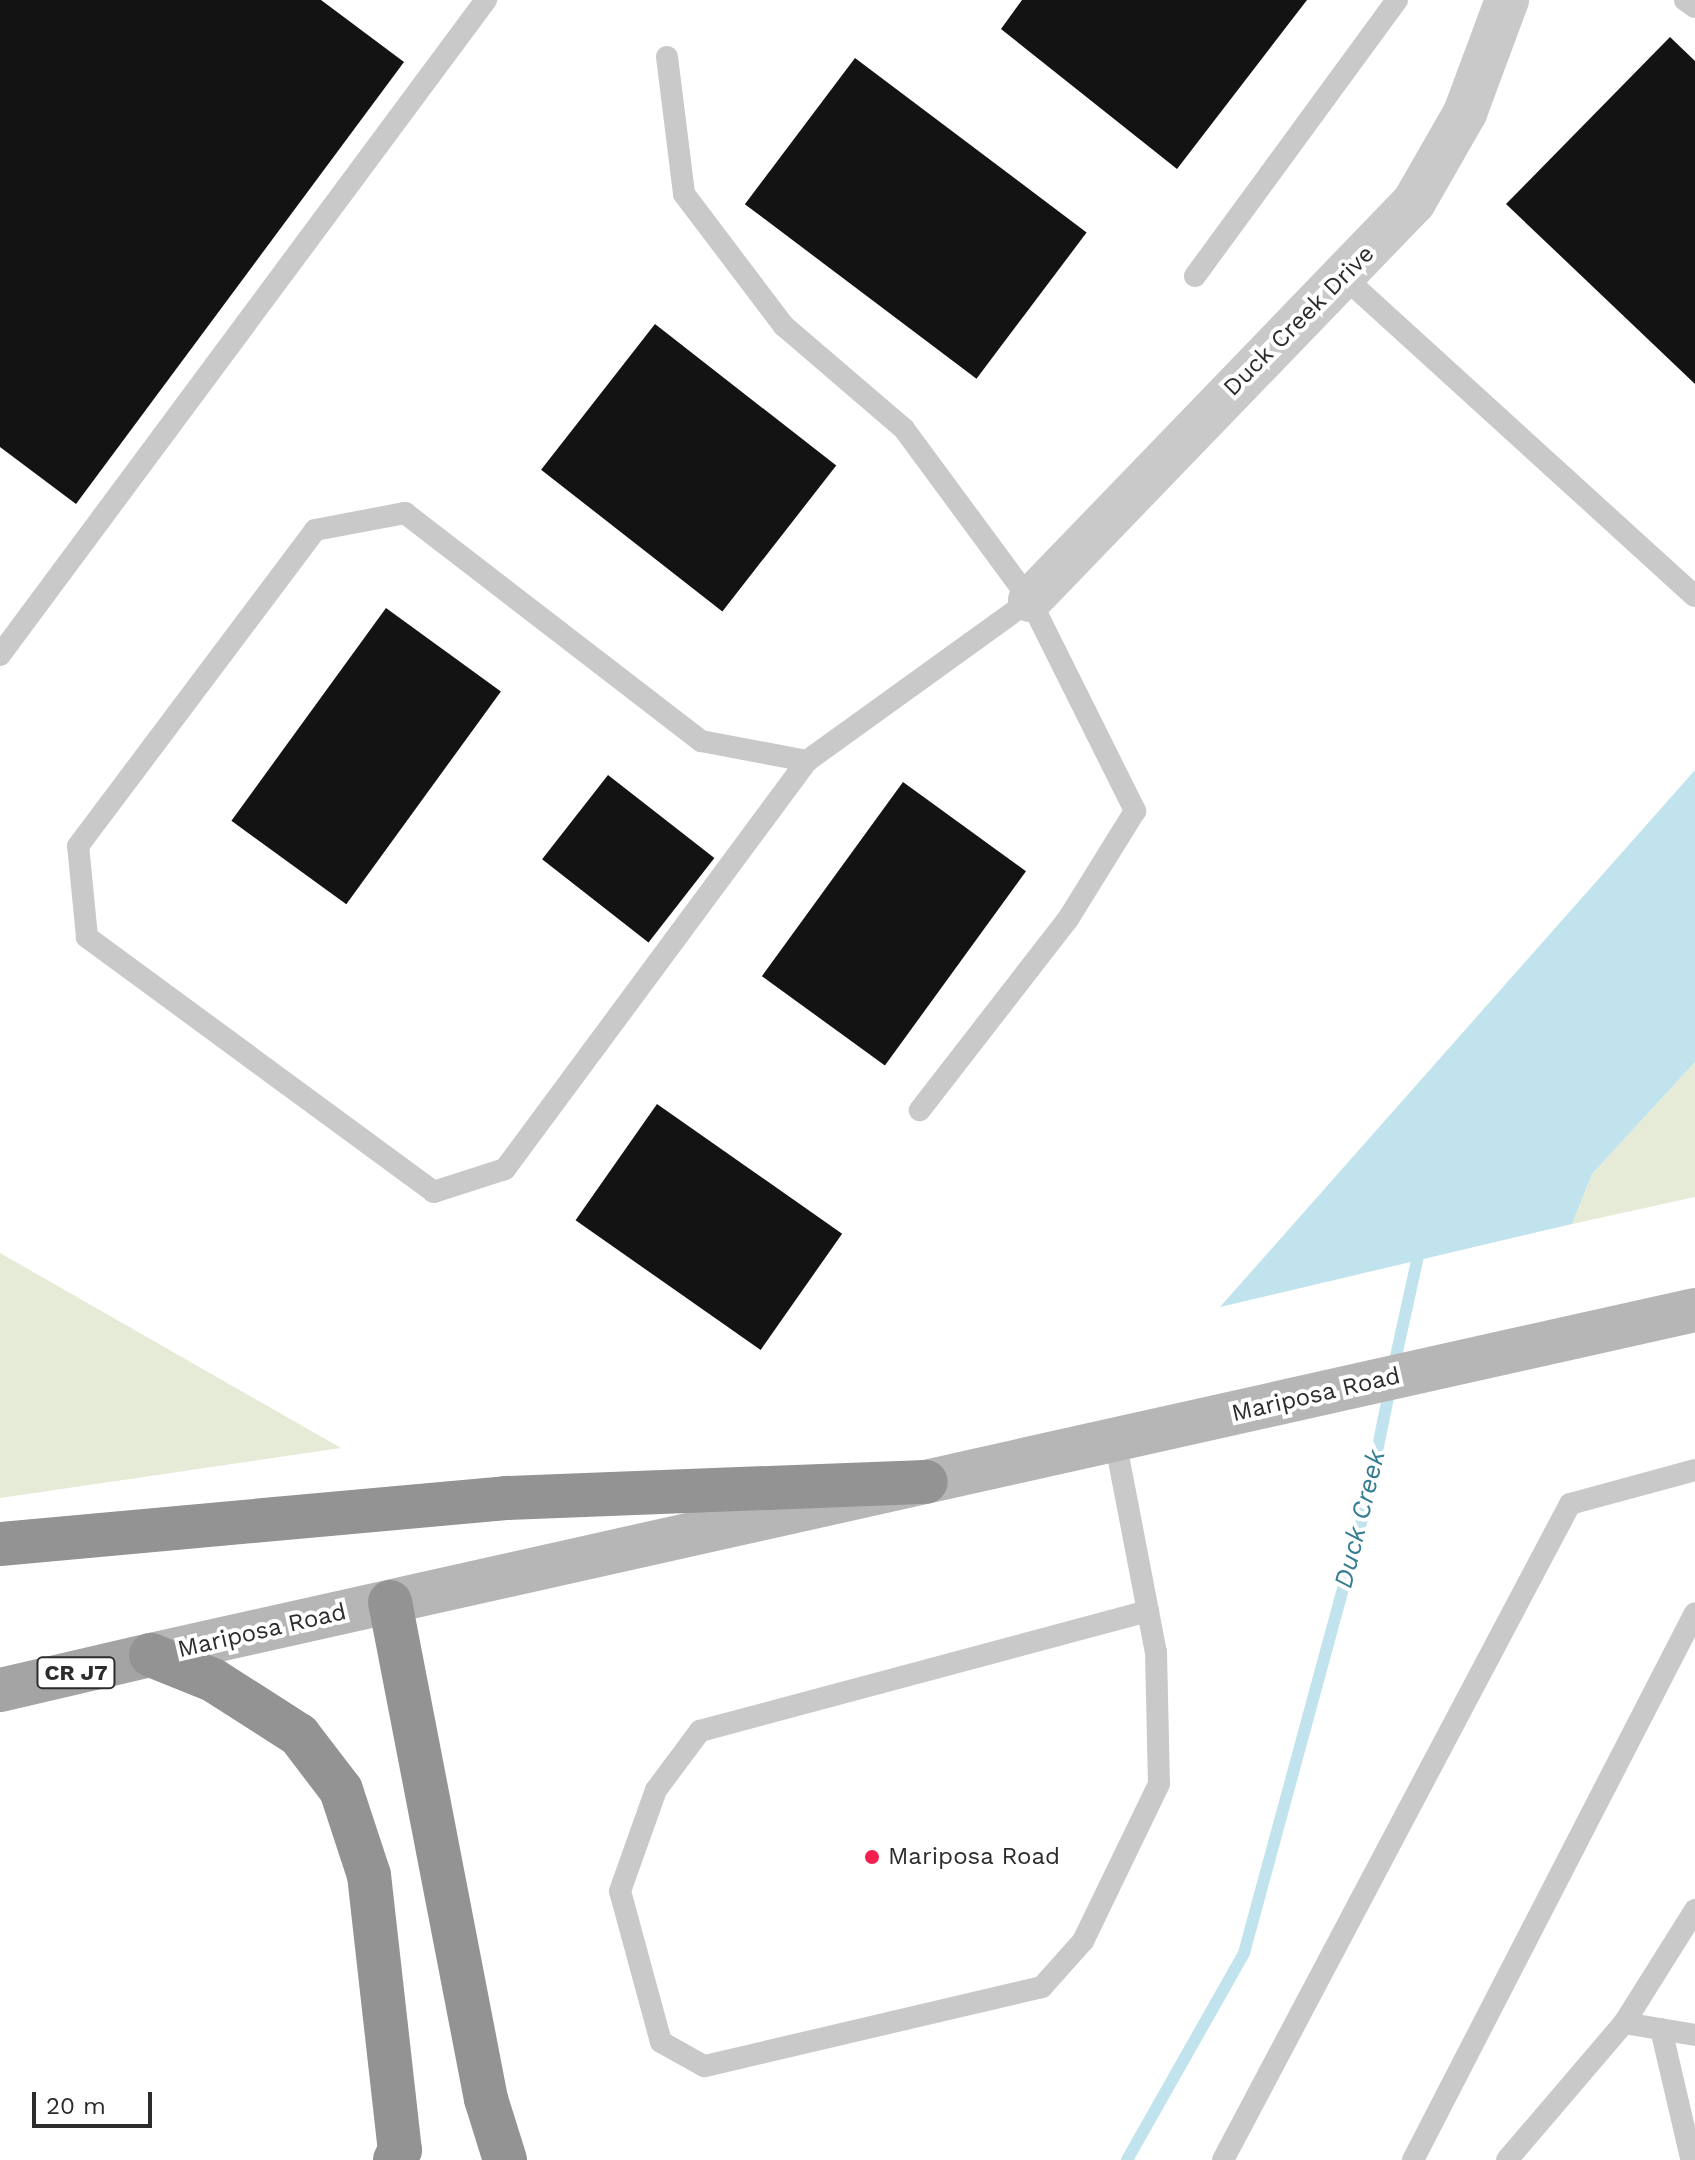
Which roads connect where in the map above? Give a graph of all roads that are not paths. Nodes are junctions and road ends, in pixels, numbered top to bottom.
1 (486, 0) edge
2 (1397, 0) edge
3 (1507, 0) edge
4 (1685, 0) edge
5 (1695, 7) edge
6 (667, 57) dead end
7 (1195, 276) dead end
8 (1344, 277) junction
9 (1695, 596) edge
10 (1030, 600) junction
11 (0, 655) edge
12 (807, 761) junction
13 (920, 1110) dead end
14 (1695, 1310) edge
15 (1115, 1440) junction
16 (1695, 1470) edge
17 (926, 1482) junction
18 (0, 1544) edge
19 (390, 1602) junction
20 (1148, 1611) junction
21 (1695, 1613) edge
22 (151, 1655) junction
23 (0, 1690) edge
24 (1695, 1910) edge
25 (1624, 2023) junction
26 (1661, 2029) junction
27 (1695, 2035) edge
28 (1692, 2159) edge
29 (395, 2160) edge
30 (505, 2160) edge
31 (1223, 2160) edge
32 (1413, 2160) edge
33 (1507, 2160) edge

1 - 11 lane
2 - 7 lane
3 - 8 street, Duck Creek Drive
4 - 5 lane
6 - 10 lane
8 - 9 lane
8 - 10 street, Duck Creek Drive
10 - 12 lane
10 - 13 lane
12 - 12 lane
14 - 15 main road, Mariposa Road / CR J7
15 - 17 main road, Mariposa Road / CR J7
15 - 20 lane
16 - 31 lane
17 - 18 highway
17 - 19 main road, Mariposa Road / CR J7
19 - 22 main road, Mariposa Road / CR J7
19 - 30 highway
20 - 20 lane
21 - 32 lane
22 - 23 main road, Mariposa Road / CR J7
22 - 29 highway
24 - 25 lane
25 - 26 lane
25 - 33 lane
26 - 27 lane
26 - 28 lane

